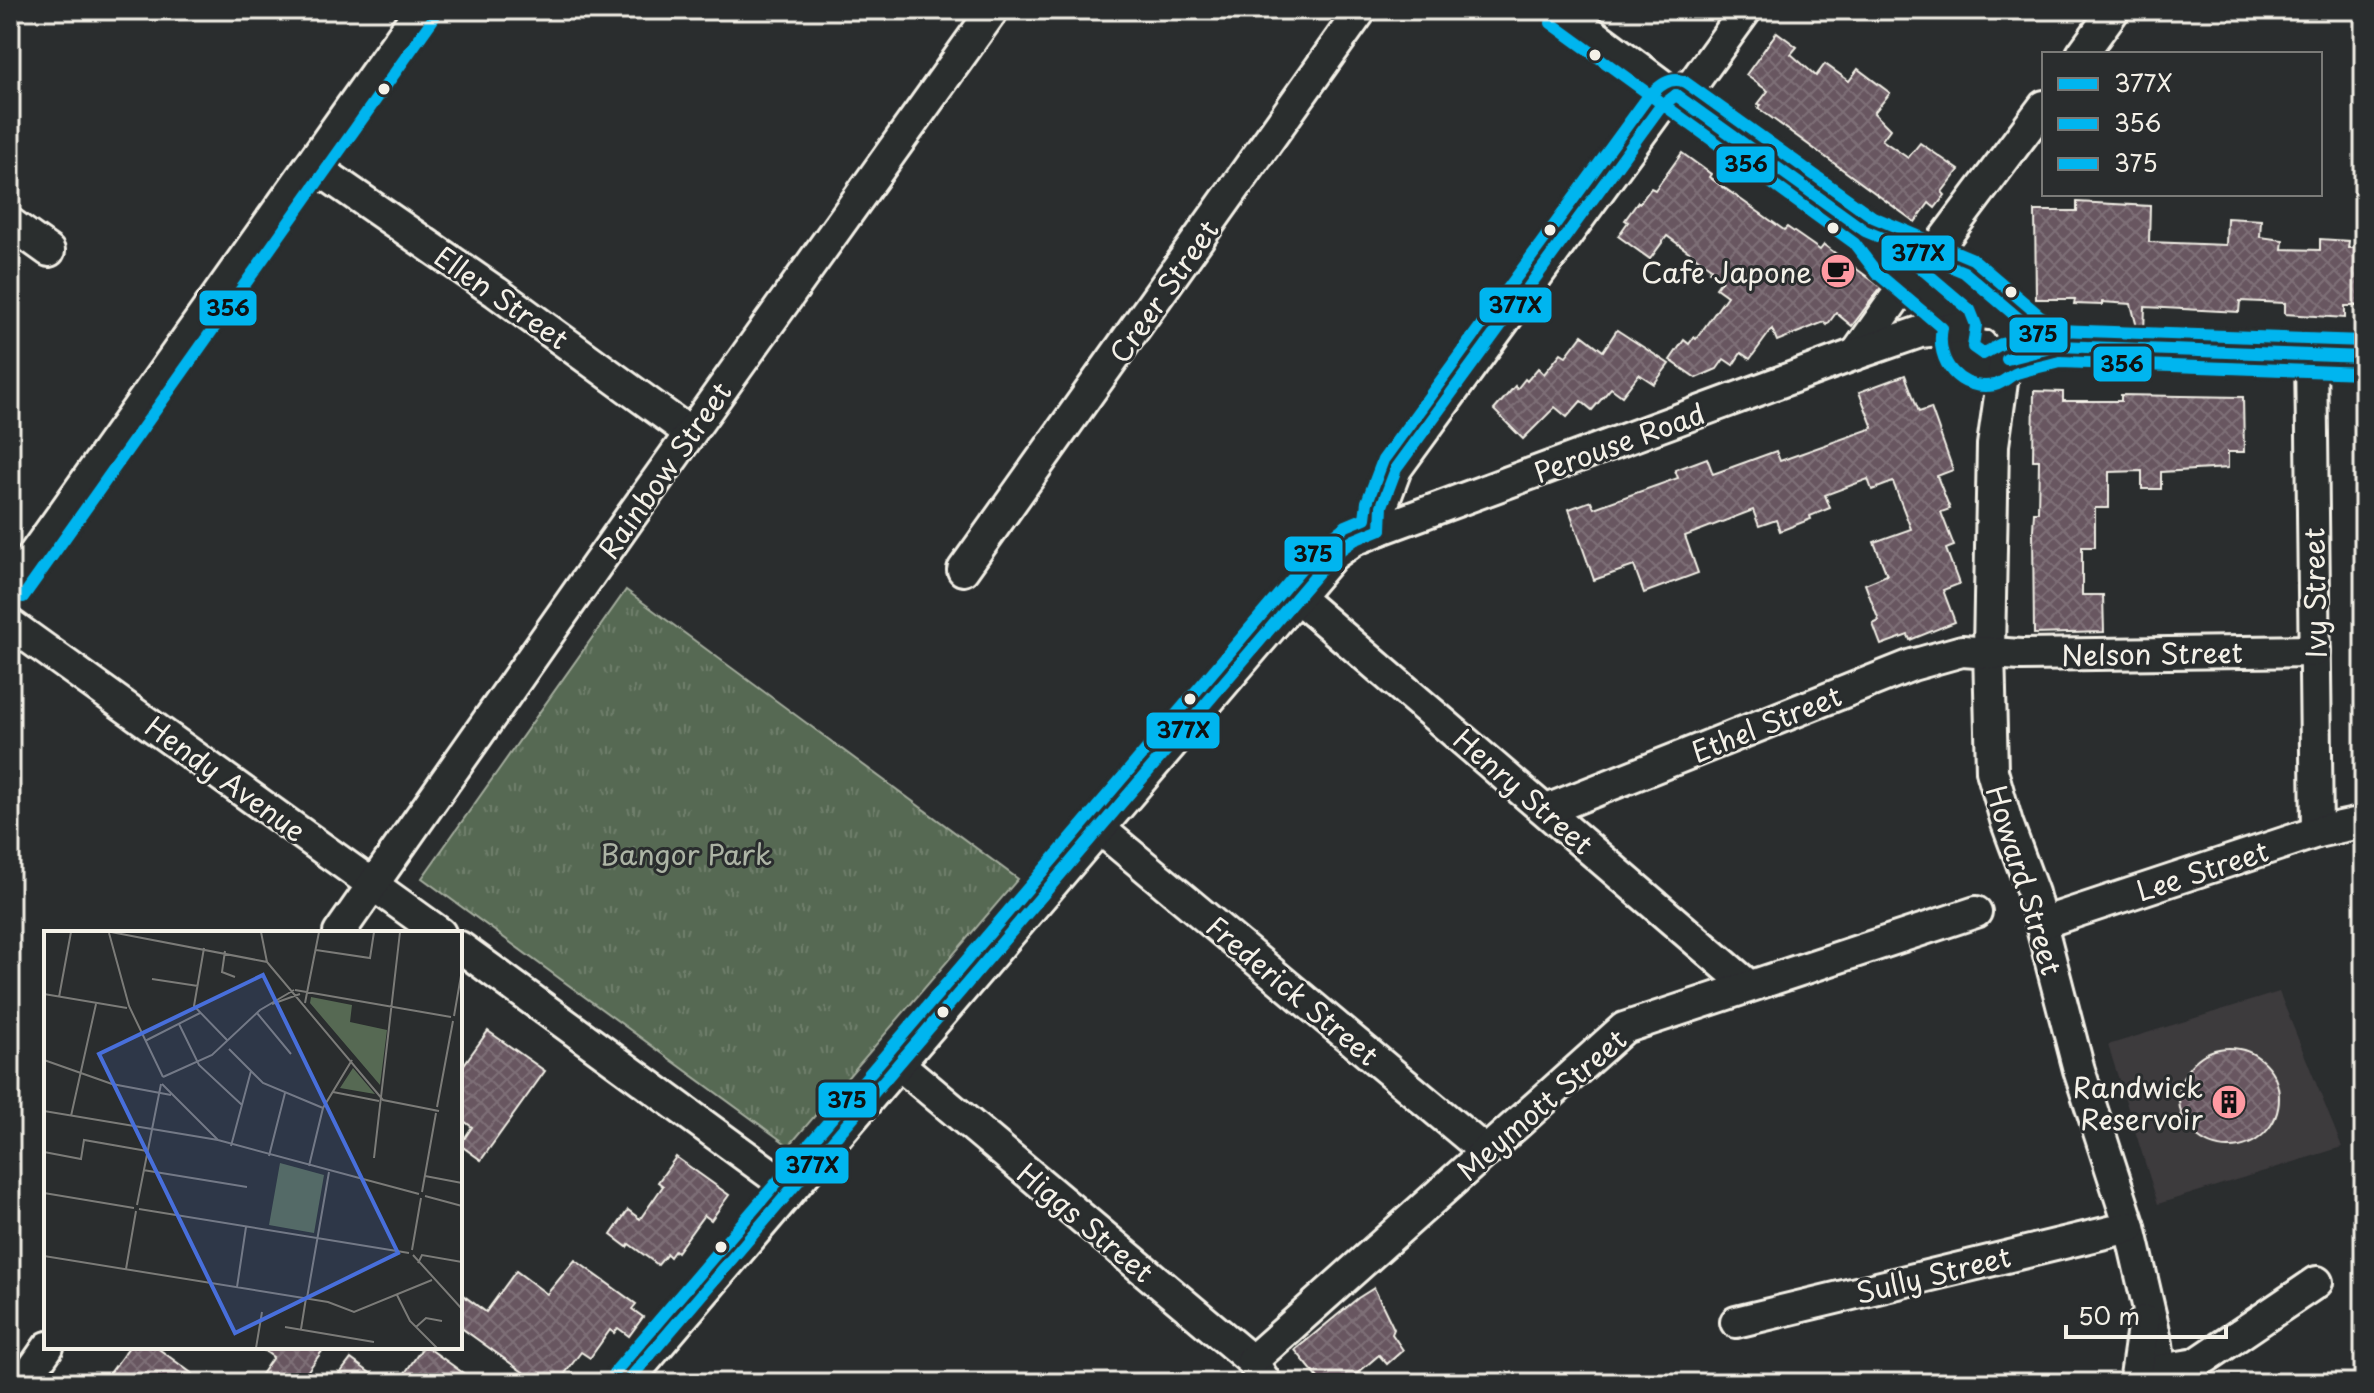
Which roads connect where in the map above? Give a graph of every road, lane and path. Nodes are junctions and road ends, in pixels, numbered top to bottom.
1 (420, 10) edge
2 (993, 10) edge
3 (1361, 10) edge
4 (1561, 10) edge
5 (1746, 10) edge
6 (2114, 10) edge
7 (2083, 52) edge
8 (1676, 95) junction
9 (2042, 109) edge
10 (312, 165) junction
11 (10, 223) edge
12 (49, 251) dead end
13 (1918, 270) junction
14 (1999, 320) junction
15 (1960, 327) junction
16 (2058, 346) junction
17 (1870, 349) junction
18 (2311, 354) junction
19 (2364, 357) edge
20 (2006, 360) junction
21 (1965, 364) junction
22 (690, 433) junction
23 (1993, 445) junction
24 (1381, 529) junction
25 (963, 570) dead end
26 (10, 588) edge
27 (1298, 598) junction
28 (10, 624) edge
29 (1989, 650) junction
30 (2315, 651) junction
31 (1547, 810) junction
32 (2364, 822) edge
33 (1099, 828) junction
34 (2317, 832) junction
35 (374, 885) junction
36 (1976, 912) dead end
37 (2042, 923) junction
38 (340, 931) edge
39 (437, 931) edge
40 (462, 948) edge
41 (1749, 986) junction
42 (900, 1065) junction
43 (1486, 1152) junction
44 (791, 1189) junction
45 (2130, 1227) junction
46 (2317, 1282) dead end
47 (1736, 1322) dead end
48 (47, 1349) edge
49 (1259, 1372) edge
50 (2153, 1379) edge
51 (23, 1383) edge
52 (626, 1383) edge

1 - 10 street
2 - 22 street, Rainbow Street
3 - 25 street, Creer Street
4 - 8 street
5 - 8 street
6 - 7 street
8 - 13 street
8 - 24 street
9 - 13 street
10 - 22 street, Ellen Street
10 - 26 street
11 - 12 street
13 - 14 street
13 - 15 street
13 - 17 street
14 - 15 street
14 - 16 street
14 - 20 street
15 - 17 street, Perouse Road
15 - 21 street
16 - 18 street
16 - 20 street
17 - 21 street, Perouse Road
17 - 24 street, Perouse Road
18 - 19 street
18 - 30 street, Ivy Street
20 - 21 street
20 - 23 street, Howard Street
21 - 23 street, Howard Street
22 - 35 street, Rainbow Street
23 - 29 street, Howard Street
24 - 27 street, Perouse Road
27 - 31 street, Henry Street
27 - 33 street, Perouse Road
28 - 35 street, Hendy Avenue
29 - 30 street, Nelson Street
29 - 31 street, Ethel Street
29 - 37 street, Howard Street
30 - 34 street, Ivy Street
31 - 41 street, Henry Street
32 - 34 street, Lee Street
33 - 42 street, Perouse Road
33 - 43 street, Frederick Street
34 - 37 street, Lee Street
35 - 38 street, Rainbow Street
35 - 39 street, Hendy Avenue
36 - 41 street, Meymott Street
37 - 45 street, Howard Street
40 - 44 street
41 - 43 street, Meymott Street
42 - 44 street, Perouse Road
42 - 49 street, Higgs Street
43 - 49 street, Meymott Street
44 - 52 street, Perouse Road
45 - 47 street, Sully Street
45 - 50 street, Howard Street
46 - 50 street
48 - 51 street

